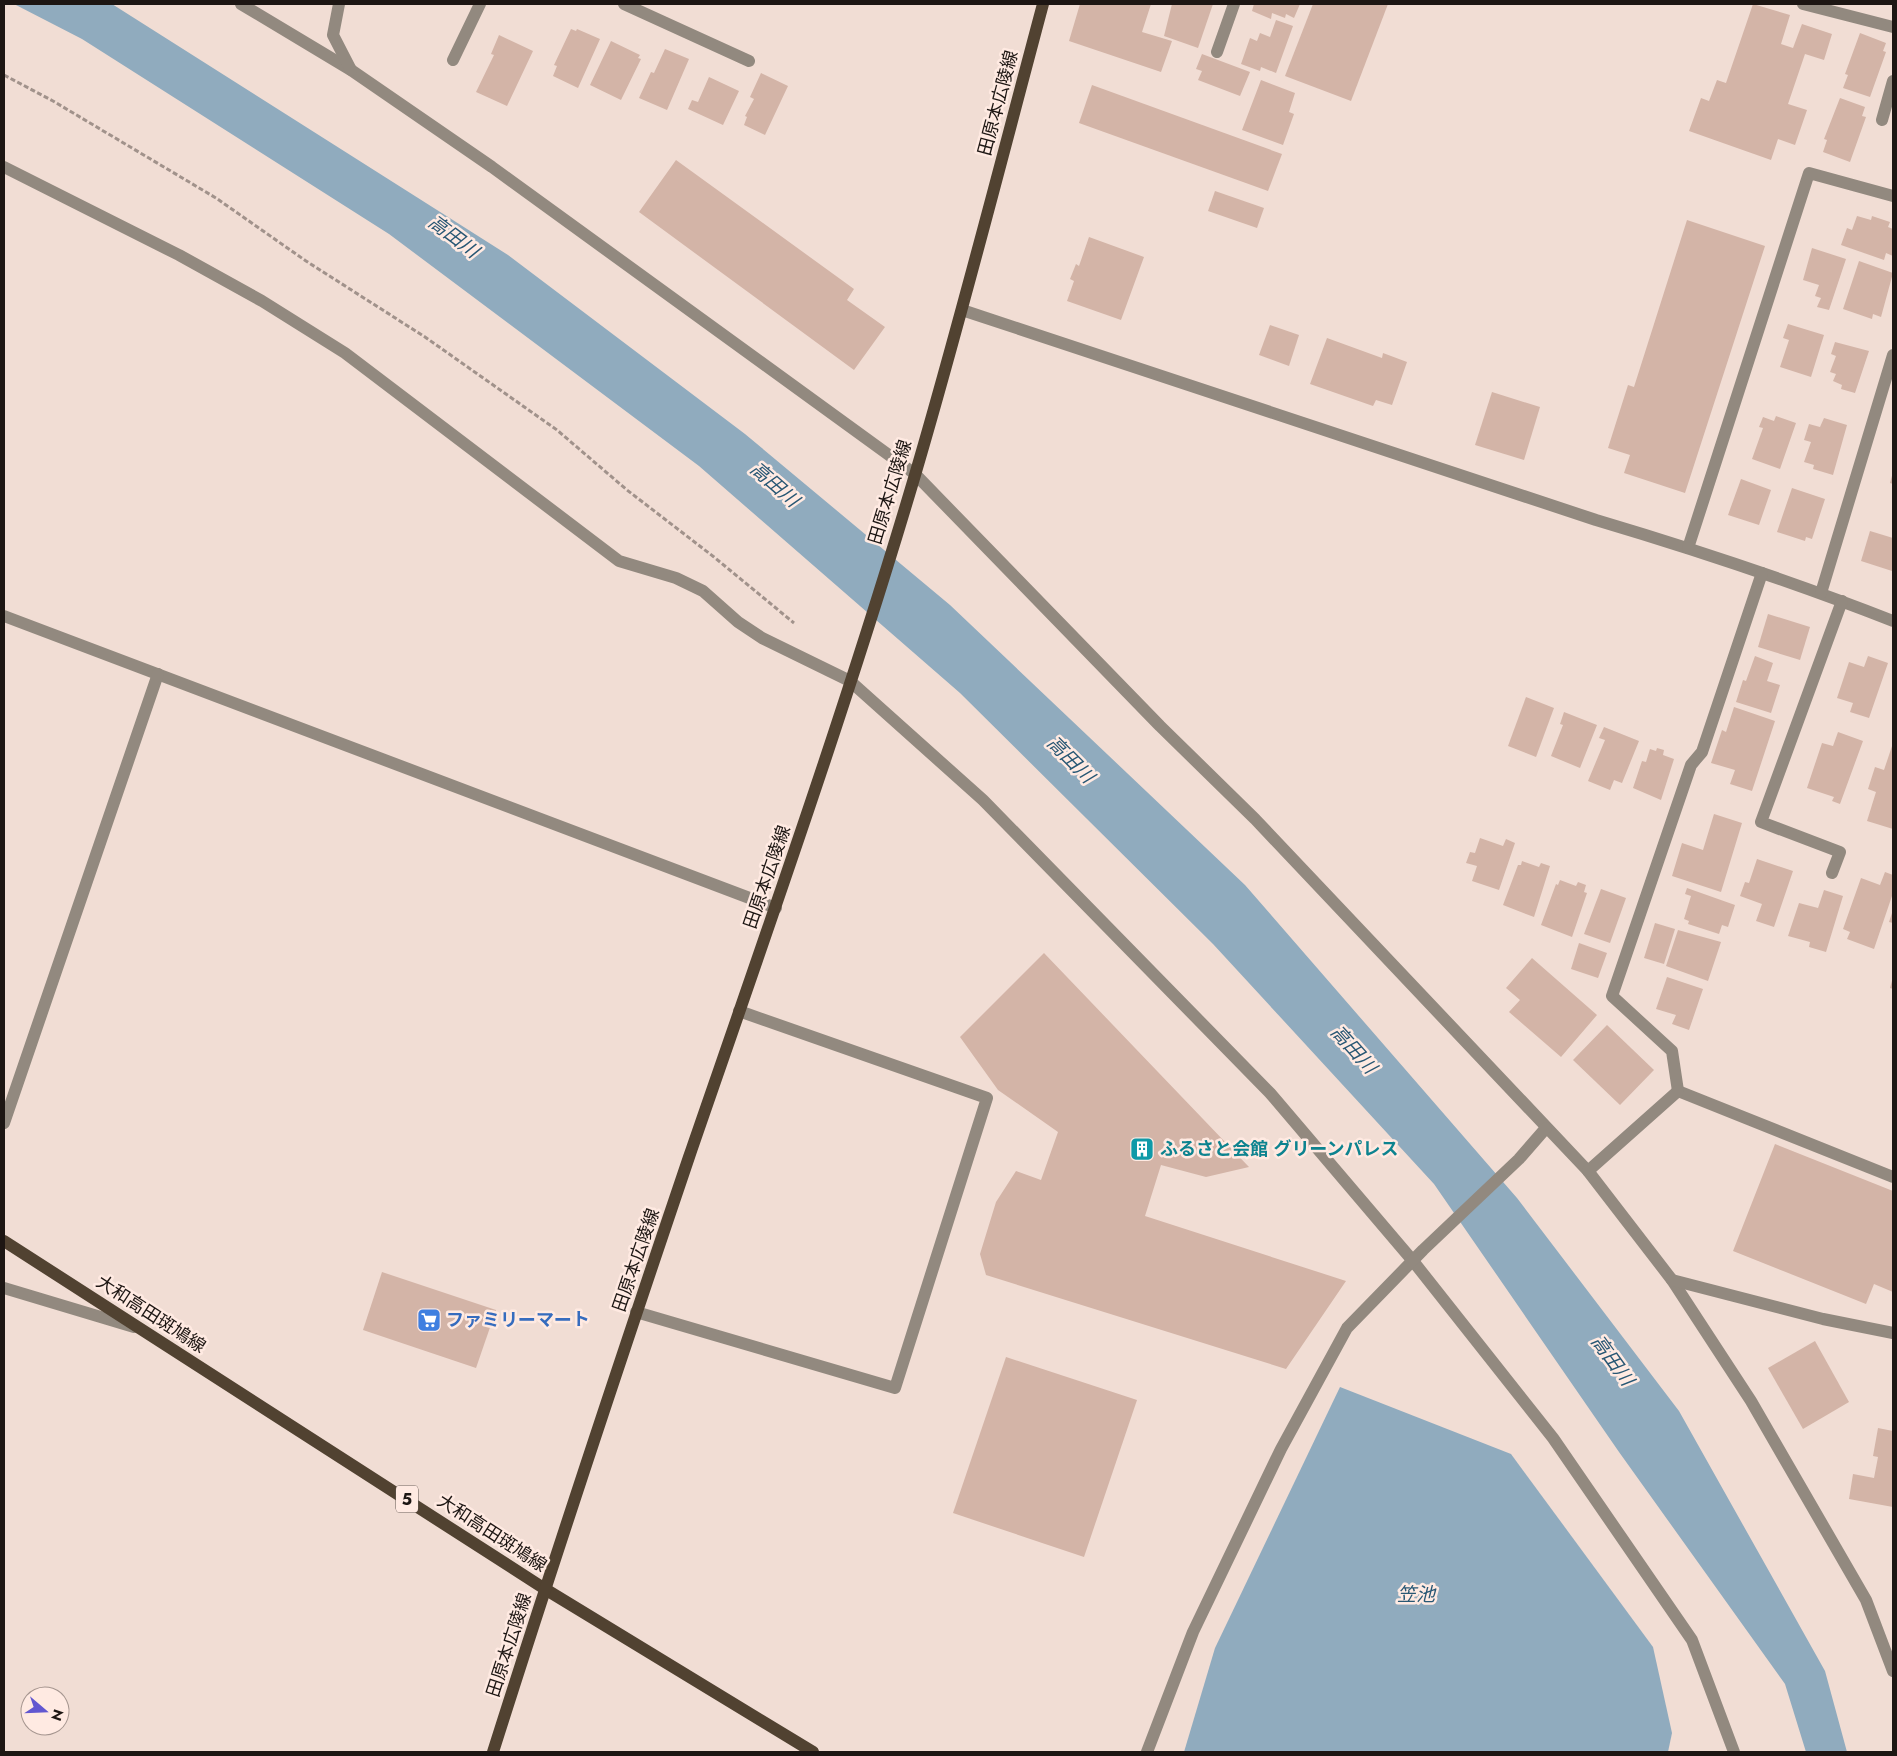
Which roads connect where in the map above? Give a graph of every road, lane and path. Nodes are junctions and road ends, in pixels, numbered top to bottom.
1 (241, 4) edge
2 (339, 4) edge
3 (480, 4) edge
4 (624, 4) edge
5 (1043, 4) edge
6 (1234, 4) edge
7 (1803, 4) edge
8 (1893, 27) edge
9 (1217, 52) dead end
10 (453, 60) dead end
11 (749, 61) dead end
12 (351, 70) junction
13 (4, 76) edge
14 (1893, 81) edge
15 (1882, 120) dead end
16 (4, 167) edge
17 (1893, 196) edge
18 (962, 310) junction
19 (1893, 355) edge
20 (915, 474) junction
21 (1688, 548) junction
22 (1762, 573) junction
23 (1821, 593) junction
24 (1842, 601) junction
25 (4, 616) edge
26 (1893, 621) edge
27 (797, 626) dead end
28 (158, 674) junction
29 (850, 681) junction
30 (1832, 873) dead end
31 (776, 908) junction
32 (739, 1011) junction
33 (1678, 1091) junction
34 (4, 1123) edge
35 (1546, 1128) junction
36 (1588, 1171) junction
37 (1893, 1178) edge
38 (4, 1242) edge
39 (1413, 1261) junction
40 (1672, 1280) junction
41 (4, 1288) edge
42 (636, 1312) junction
43 (144, 1330) junction
44 (1893, 1332) edge
45 (545, 1588) junction
46 (1893, 1671) edge
47 (493, 1752) edge
48 (813, 1752) edge
49 (1147, 1752) edge
50 (1734, 1752) edge

1 - 12 street
2 - 12 street
3 - 10 street
4 - 11 street
5 - 18 main road, 田原本広陵線
6 - 9 street
7 - 8 street
12 - 20 street
13 - 27 path
14 - 15 street
16 - 29 street
17 - 21 street
18 - 20 main road, 田原本広陵線
18 - 21 street
19 - 23 street
20 - 29 main road, 田原本広陵線
20 - 35 street
21 - 22 street
22 - 23 street
22 - 33 street
23 - 24 street
24 - 26 street
24 - 30 street
25 - 28 street
28 - 31 street
28 - 34 street
29 - 31 main road, 田原本広陵線
29 - 39 street
31 - 32 main road, 田原本広陵線
32 - 42 main road, 田原本広陵線
32 - 42 street
33 - 36 street
33 - 37 street
35 - 36 street
35 - 39 street
36 - 40 street
38 - 43 main road, 大和高田斑鳩線 / 5
39 - 49 street
39 - 50 street
40 - 44 street
40 - 46 street
41 - 43 street
42 - 45 main road, 田原本広陵線
43 - 45 main road, 大和高田斑鳩線 / 5
45 - 47 main road, 田原本広陵線
45 - 48 main road, 大和高田斑鳩線 / 5

